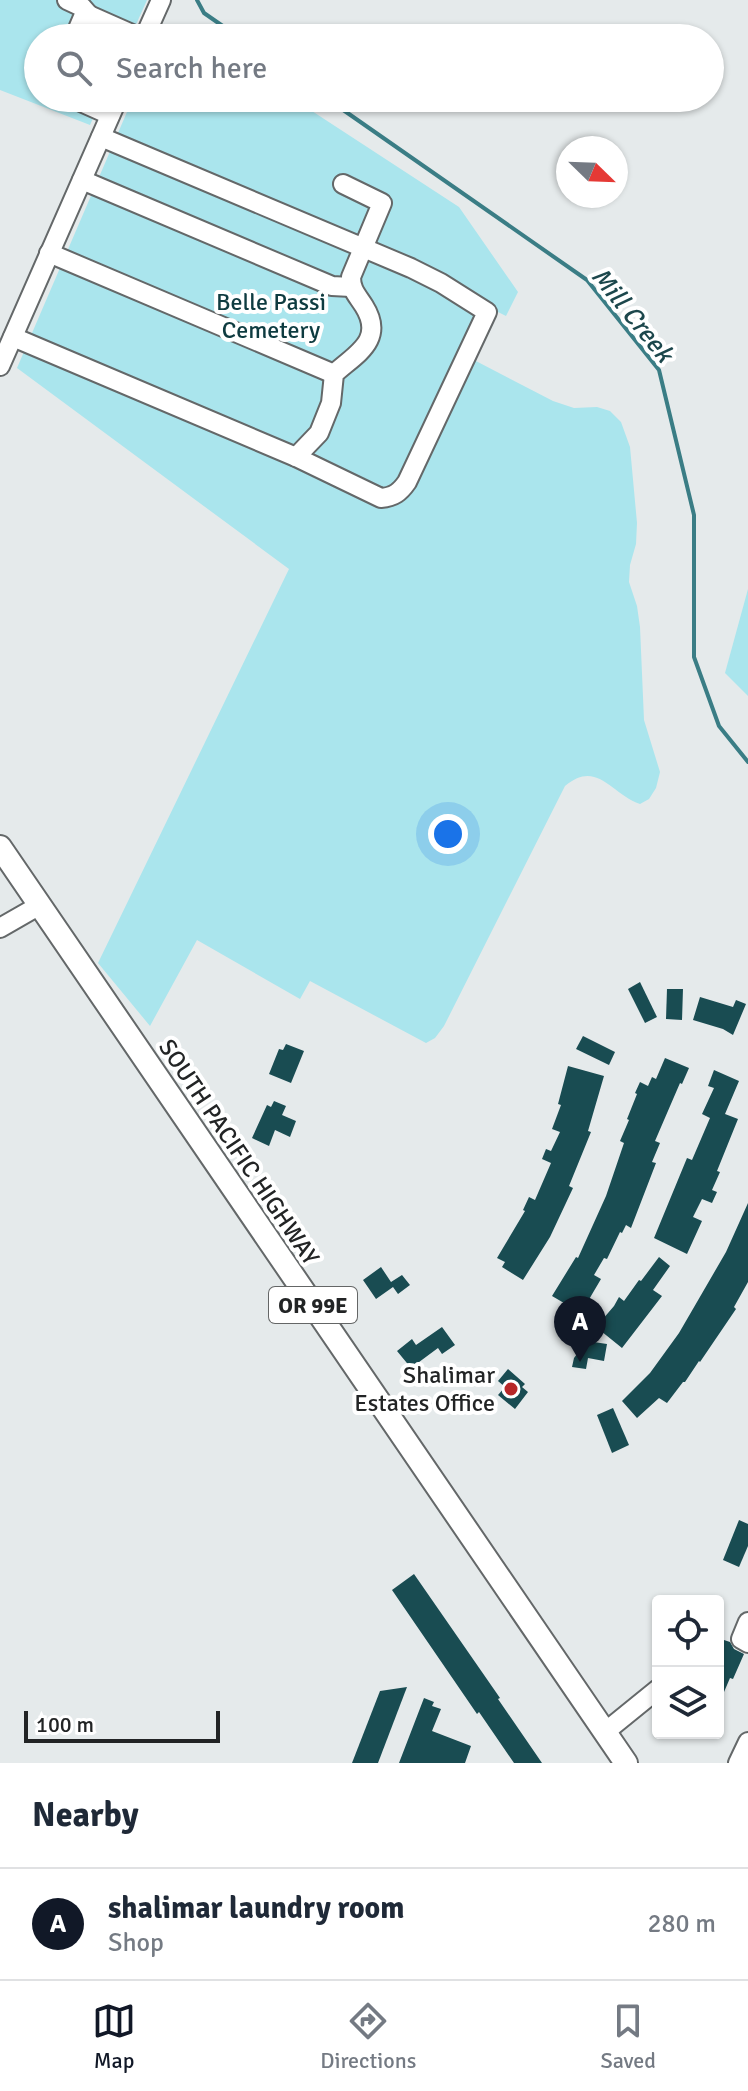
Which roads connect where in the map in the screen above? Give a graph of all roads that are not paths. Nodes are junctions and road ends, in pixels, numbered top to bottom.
1 (67, 0) edge
2 (161, 0) edge
3 (89, 15) junction
4 (80, 24) edge
5 (110, 24) edge
6 (149, 24) edge
7 (112, 112) edge
8 (101, 137) junction
9 (82, 180) junction
10 (343, 184) dead end
11 (363, 248) junction
12 (49, 253) junction
13 (351, 287) junction
14 (13, 337) junction
15 (0, 366) edge
16 (334, 374) junction
17 (296, 457) junction
18 (0, 847) edge
19 (40, 905) junction
20 (0, 928) edge
21 (748, 1622) edge
22 (748, 1643) edge
23 (652, 1694) edge
24 (605, 1732) junction
25 (748, 1742) edge
26 (626, 1763) edge
27 (738, 1763) edge

1 - 3 street
2 - 6 street
3 - 4 street
3 - 5 street
7 - 8 street
8 - 9 street
8 - 11 street
9 - 12 street
9 - 13 street
10 - 11 street
11 - 13 street
11 - 17 street
12 - 14 street
12 - 16 street
13 - 16 street
14 - 15 street
14 - 17 street
16 - 17 street
18 - 19 main road, SOUTH PACIFIC HIGHWAY / OR 99E
19 - 20 street
19 - 24 main road, SOUTH PACIFIC HIGHWAY / OR 99E
21 - 22 street
23 - 24 street
24 - 26 main road, SOUTH PACIFIC HIGHWAY / OR 99E
25 - 27 street

